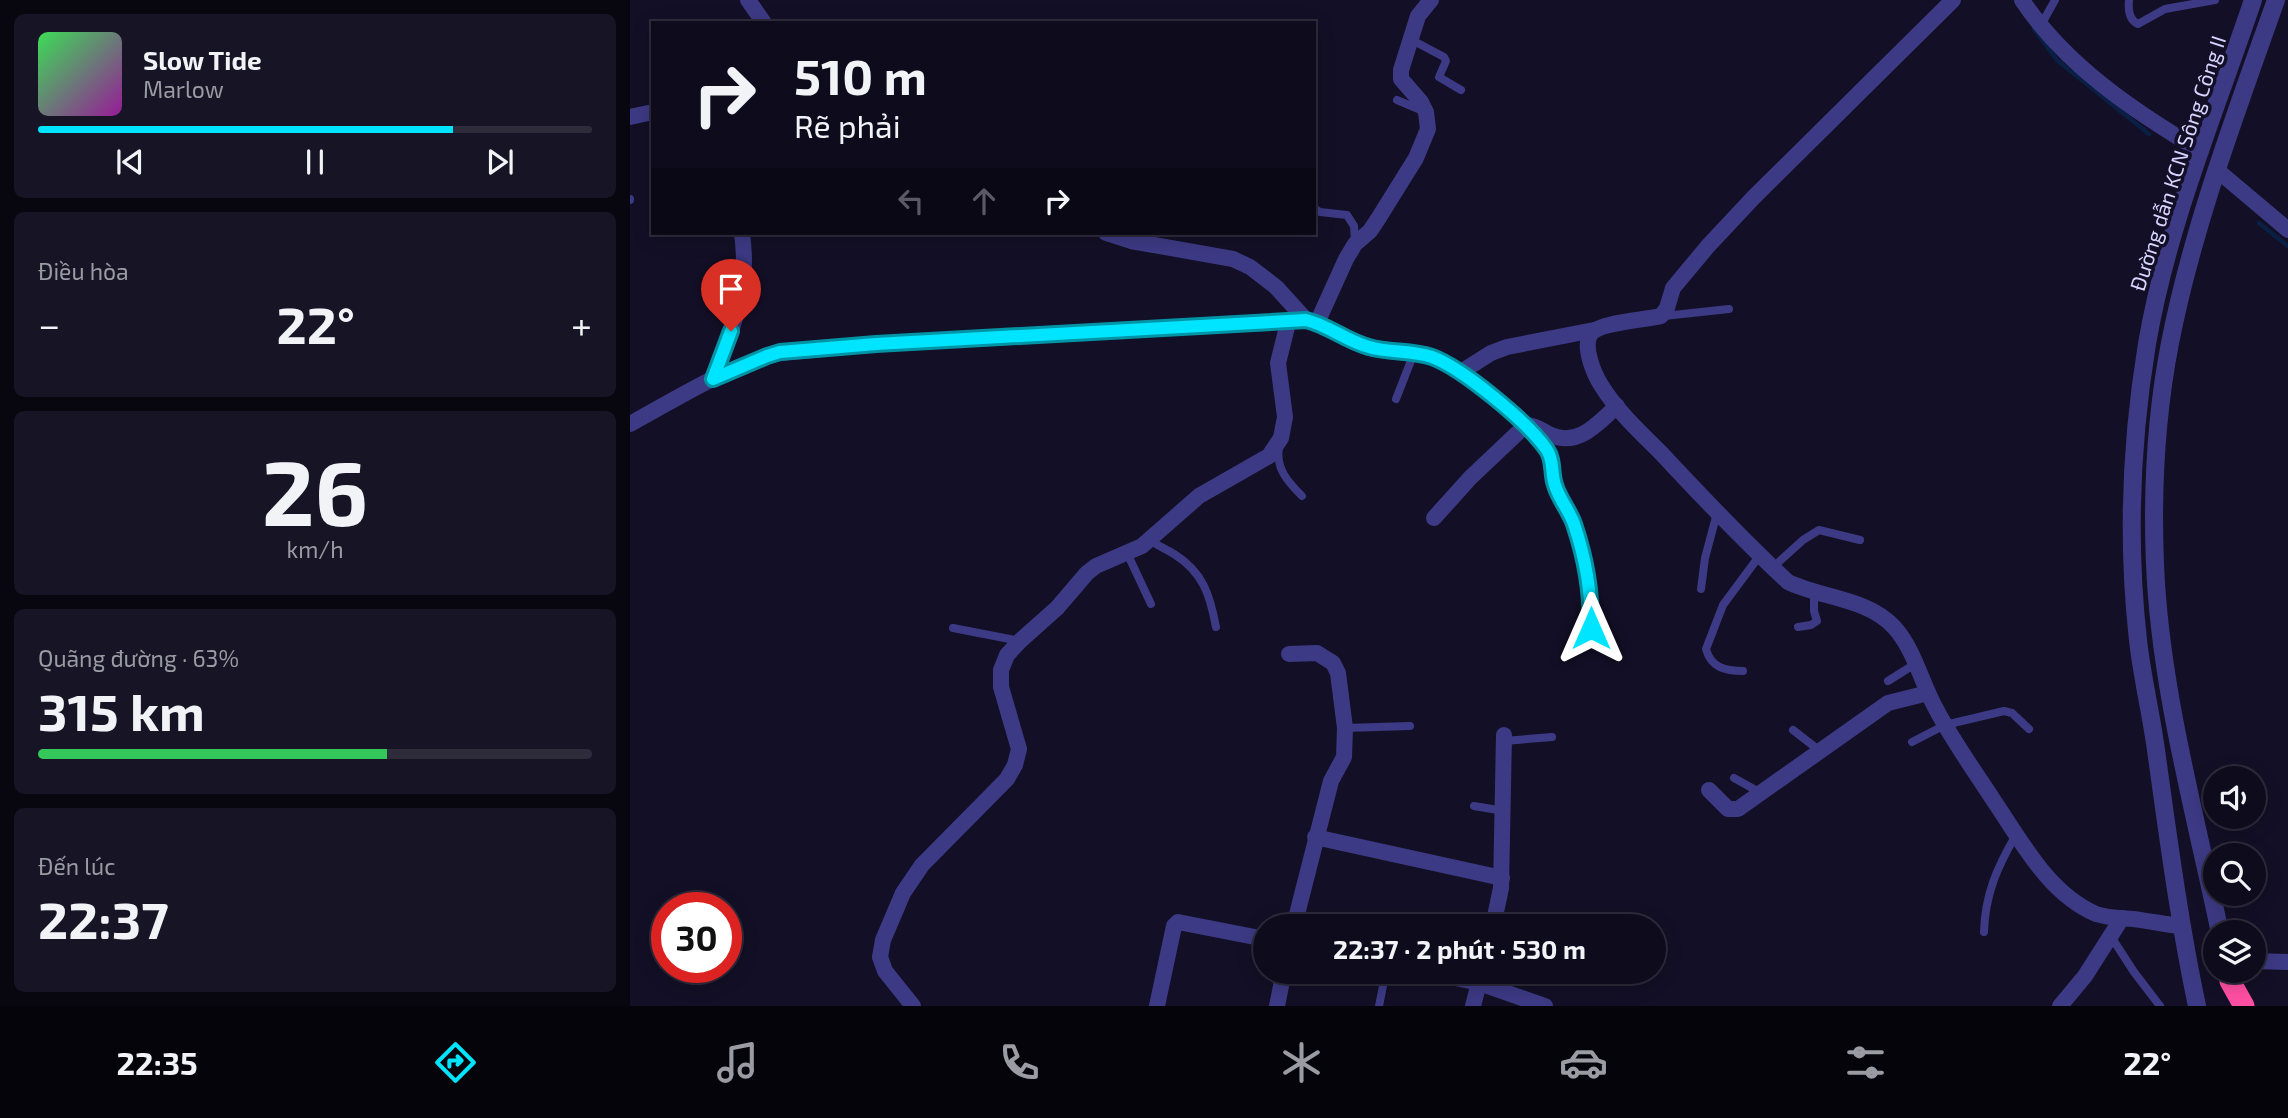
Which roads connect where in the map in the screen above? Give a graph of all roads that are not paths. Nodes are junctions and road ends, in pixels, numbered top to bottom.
1 (748, 0) edge
2 (1431, 0) edge
3 (1953, 0) edge
4 (2022, 0) edge
5 (2055, 0) edge
6 (2129, 0) edge
7 (2215, 0) edge
8 (2253, 0) edge
9 (2276, 0) edge
10 (763, 21) edge
11 (2041, 25) junction
12 (1410, 39) junction
13 (1461, 90) dead end
14 (1397, 100) dead end
15 (651, 112) edge
16 (1426, 112) junction
17 (630, 117) edge
18 (2201, 151) junction
19 (2217, 170) junction
20 (1316, 209) edge
21 (2288, 230) edge
22 (742, 235) edge
23 (1112, 235) edge
24 (1355, 244) junction
25 (1729, 309) dead end
26 (1661, 316) junction
27 (1311, 322) junction
28 (1288, 323) junction
29 (1594, 330) junction
30 (1414, 353) junction
31 (1461, 372) junction
32 (713, 379) junction
33 (1396, 400) dead end
34 (1617, 406) junction
35 (630, 424) edge
36 (1526, 425) junction
37 (1281, 438) junction
38 (2132, 490) junction
39 (2155, 490) junction
40 (1302, 496) dead end
41 (1717, 513) junction
42 (1434, 518) dead end
43 (1150, 540) junction
44 (1860, 540) dead end
45 (1127, 553) junction
46 (1760, 555) junction
47 (1772, 568) junction
48 (1701, 589) dead end
49 (1814, 592) junction
50 (1152, 604) dead end
51 (1216, 627) dead end
52 (953, 628) dead end
53 (1591, 628) dead end
54 (1798, 628) dead end
55 (1020, 640) junction
56 (1289, 654) dead end
57 (1915, 664) junction
58 (1743, 671) dead end
59 (1888, 681) dead end
60 (1928, 693) junction
61 (1945, 724) junction
62 (1410, 726) dead end
63 (1345, 728) junction
64 (2029, 729) dead end
65 (1793, 730) dead end
66 (1552, 737) dead end
67 (1504, 738) joint
68 (1912, 742) dead end
69 (1820, 751) junction
70 (1734, 778) dead end
71 (1709, 790) dead end
72 (1761, 793) junction
73 (1474, 806) dead end
74 (1504, 811) junction
75 (2016, 835) junction
76 (1315, 837) junction
77 (1502, 878) junction
78 (1297, 914) edge
79 (1495, 914) edge
80 (2122, 918) junction
81 (2217, 920) edge
82 (2180, 926) junction
83 (1984, 932) dead end
84 (2110, 935) junction
85 (1253, 937) edge
86 (2266, 961) edge
87 (2288, 962) edge
88 (2230, 983) edge
89 (2232, 983) edge
90 (1281, 984) edge
91 (1479, 984) edge
92 (1496, 984) edge
93 (1383, 986) dead end
94 (913, 1006) edge
95 (1157, 1006) edge
96 (1277, 1006) edge
97 (1379, 1006) edge
98 (1474, 1006) edge
99 (1545, 1006) edge
100 (2060, 1006) edge
101 (2160, 1006) edge
102 (2197, 1006) edge
103 (2235, 1006) edge
104 (2244, 1006) edge

1 - 10 street
2 - 12 street
3 - 26 street
4 - 11 street
5 - 11 lane
6 - 7 lane
8 - 18 street, Đường dẫn KCN Sông Công II
9 - 19 street, Đường dẫn KCN Sông Công II
11 - 18 street
12 - 13 lane
12 - 16 street
14 - 16 lane
15 - 17 street
16 - 24 street
18 - 38 street, Đường dẫn KCN Sông Công II
19 - 21 street
19 - 39 street, Đường dẫn KCN Sông Công II
20 - 24 lane
22 - 32 street
23 - 27 street
24 - 27 street
25 - 26 lane
26 - 29 street
27 - 28 street
27 - 30 street
28 - 32 street
28 - 37 street
29 - 31 street
29 - 34 street
30 - 31 street
30 - 33 lane
31 - 36 street
32 - 35 street
34 - 36 street
34 - 41 street
36 - 42 street
36 - 53 street
37 - 40 lane
37 - 43 street
38 - 39 street
38 - 82 street, Đường dẫn KCN Sông Công II
39 - 81 street, Đường dẫn KCN Sông Công II
41 - 46 street
41 - 48 lane
43 - 45 street
43 - 51 lane
44 - 47 lane
45 - 50 lane
45 - 55 street
46 - 47 street
46 - 58 lane
47 - 49 street
49 - 54 lane
49 - 57 street
52 - 55 lane
55 - 94 street
56 - 63 street
57 - 59 lane
57 - 60 street
60 - 61 street
60 - 69 street
61 - 64 lane
61 - 68 lane
61 - 75 street
62 - 63 lane
63 - 76 street
65 - 69 lane
66 - 67 lane
67 - 74 street
69 - 72 street
70 - 72 lane
71 - 72 street
73 - 74 lane
74 - 77 street
75 - 80 street
75 - 83 lane
76 - 77 street
76 - 78 street
77 - 79 street
80 - 82 street
80 - 84 street
82 - 102 street, Đường dẫn KCN Sông Công II
84 - 100 street
84 - 101 lane
85 - 95 street
86 - 87 street
88 - 103 street
89 - 104 highway
90 - 96 street
91 - 98 street
92 - 99 street
93 - 97 lane

